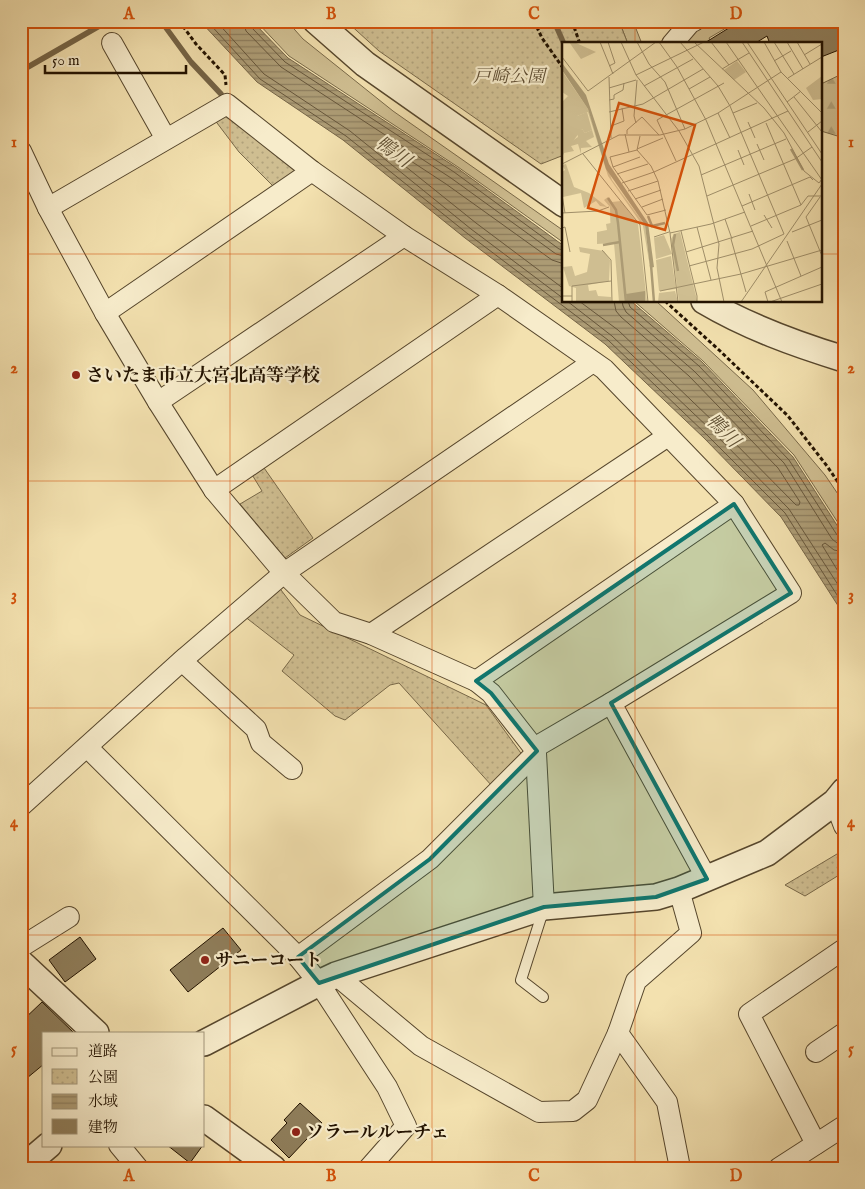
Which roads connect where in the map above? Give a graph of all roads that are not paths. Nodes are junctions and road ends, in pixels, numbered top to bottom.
1 (316, 21) edge
2 (694, 21) edge
3 (674, 42) edge
4 (112, 43) dead end
5 (166, 139) junction
6 (21, 151) edge
7 (312, 171) junction
8 (562, 203) edge
9 (48, 208) junction
10 (404, 236) junction
11 (498, 295) junction
12 (706, 302) edge
13 (106, 313) junction
14 (844, 359) edge
15 (593, 362) junction
16 (158, 402) junction
17 (668, 436) junction
18 (214, 490) junction
19 (734, 504) junction
20 (284, 573) junction
21 (371, 634) junction
22 (182, 661) junction
23 (476, 681) junction
24 (611, 703) junction
25 (87, 747) junction
26 (535, 750) junction
27 (292, 769) dead end
28 (839, 796) edge
29 (21, 806) edge
30 (844, 826) edge
31 (707, 879) junction
32 (680, 890) junction
33 (544, 907) junction
34 (68, 917) dead end
35 (21, 947) edge
36 (844, 948) edge
37 (298, 957) junction
38 (21, 963) edge
39 (328, 979) junction
40 (543, 997) dead end
41 (95, 1032) edge
42 (618, 1033) junction
43 (844, 1033) edge
44 (205, 1042) edge
45 (816, 1052) dead end
46 (205, 1119) edge
47 (844, 1126) edge
48 (816, 1144) junction
49 (47, 1146) edge
50 (120, 1146) edge
51 (22, 1168) edge
52 (138, 1168) edge
53 (273, 1168) edge
54 (369, 1168) edge
55 (680, 1168) edge
56 (778, 1168) edge

1 - 8 street
2 - 3 street
4 - 5 street
5 - 7 street
5 - 9 street
6 - 9 street
7 - 10 street
7 - 13 street
9 - 13 street
10 - 11 street
10 - 16 street
11 - 15 street
11 - 18 street
12 - 14 street
13 - 16 street
15 - 17 street
15 - 20 street
16 - 18 street
17 - 19 street
17 - 21 street
18 - 20 street
19 - 23 street
19 - 24 street
20 - 21 street
20 - 22 street
21 - 23 street
22 - 25 street
22 - 27 street
23 - 26 street
24 - 26 street
24 - 31 street
25 - 29 street
25 - 37 street
26 - 33 street
26 - 37 street
28 - 30 street
28 - 31 street
31 - 32 street
32 - 33 street
32 - 42 street
33 - 39 street
33 - 40 lane
34 - 35 street
36 - 48 street
37 - 39 street
38 - 41 street
39 - 42 street
39 - 44 street
39 - 54 street
42 - 55 street
43 - 45 street
46 - 53 street
47 - 48 street
48 - 56 street
49 - 51 street
50 - 52 street

